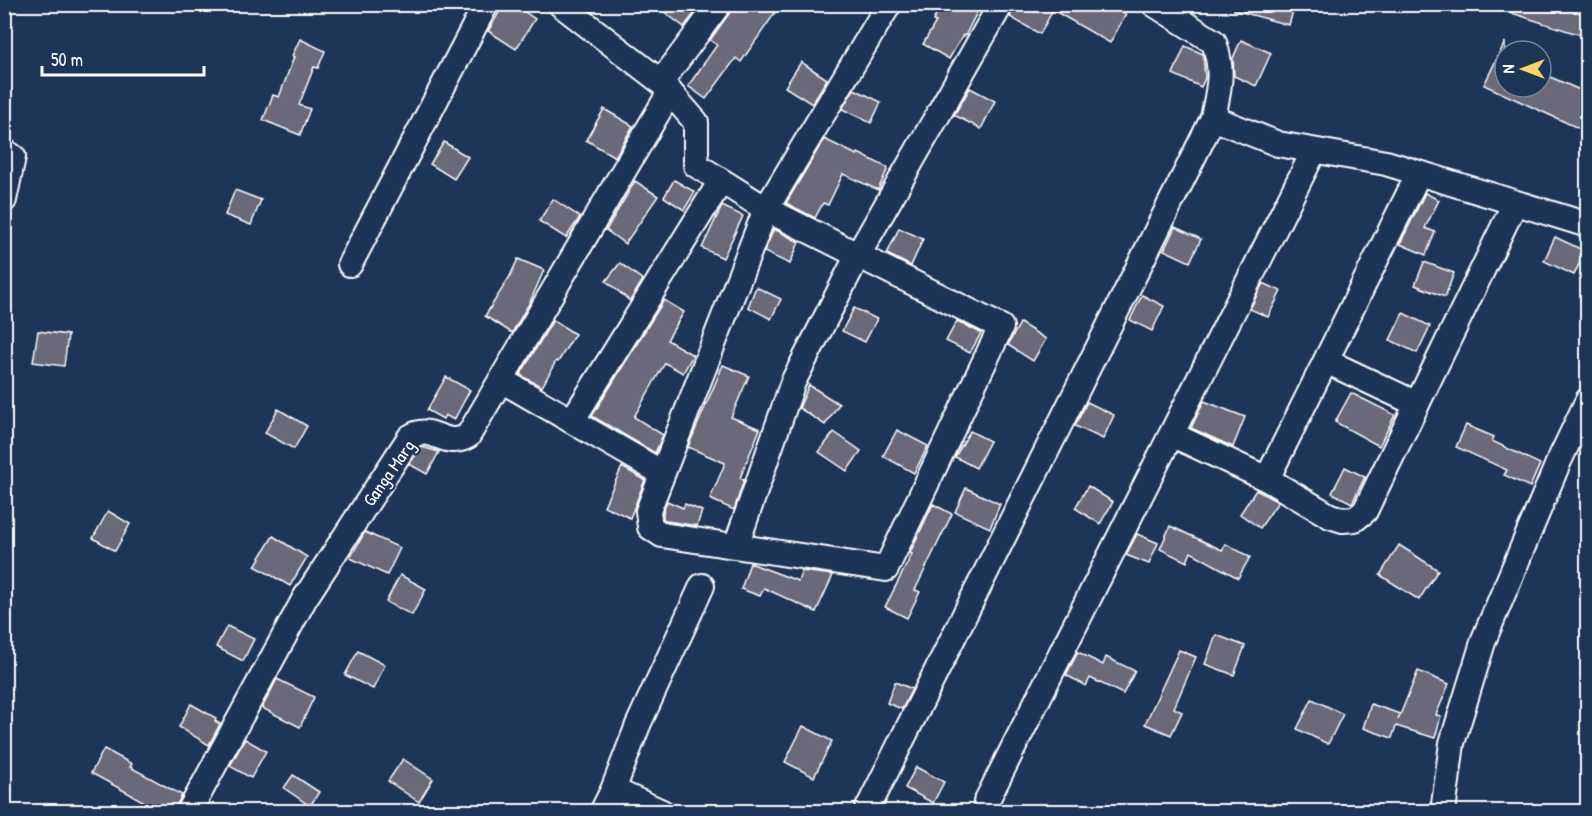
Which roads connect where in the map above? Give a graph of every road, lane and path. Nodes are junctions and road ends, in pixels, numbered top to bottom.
1 (486, 4) edge
2 (560, 4) edge
3 (719, 4) edge
4 (889, 4) edge
5 (1001, 4) edge
6 (1154, 4) edge
7 (665, 87) junction
8 (1213, 118) junction
9 (4, 151) edge
10 (1314, 151) junction
11 (1419, 173) junction
12 (721, 181) junction
13 (4, 200) edge
14 (1515, 203) junction
15 (766, 209) junction
16 (1587, 225) edge
17 (858, 255) junction
18 (350, 264) dead end
19 (1326, 361) junction
20 (501, 380) junction
21 (1587, 400) edge
22 (1417, 404) junction
23 (572, 421) junction
24 (1173, 435) junction
25 (662, 473) junction
26 (1267, 479) junction
27 (736, 546) junction
28 (702, 586) dead end
29 (613, 790) junction
30 (986, 802) dead end
31 (189, 812) edge
32 (602, 812) edge
33 (662, 812) edge
34 (866, 812) edge
35 (1443, 812) edge

1 - 18 street
2 - 7 street
3 - 7 street, Ganga Marg
4 - 15 street
5 - 17 street
6 - 8 street
7 - 12 street
7 - 20 street, Ganga Marg
8 - 10 street
8 - 34 street
9 - 13 street
10 - 11 street
10 - 24 street
11 - 14 street
11 - 19 street
12 - 15 street
12 - 23 street
14 - 16 street
14 - 22 street
15 - 17 street
15 - 25 street
17 - 27 street
17 - 27 street
19 - 22 street
19 - 26 street
20 - 23 street
20 - 31 street, Ganga Marg
21 - 35 street
22 - 26 street
23 - 25 street
24 - 26 street
24 - 30 street
25 - 27 street
28 - 29 street
29 - 32 street
29 - 33 street

